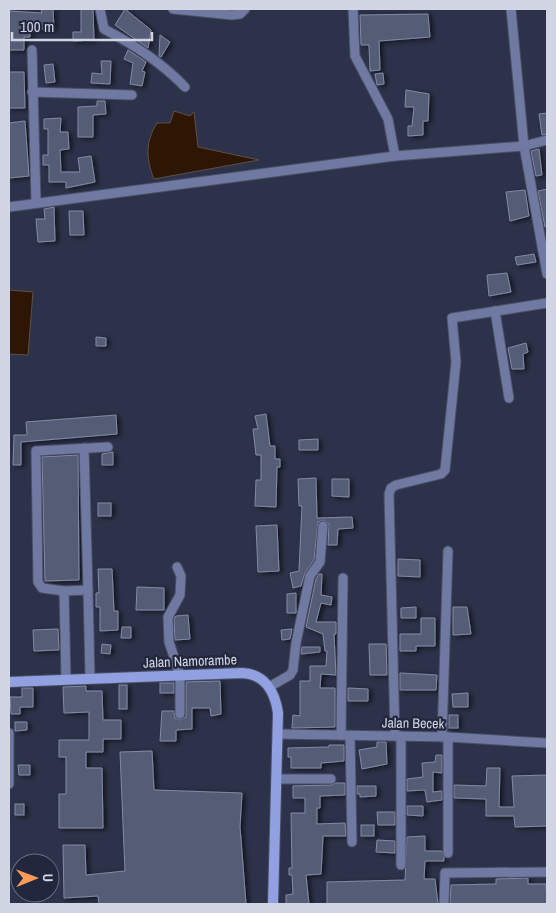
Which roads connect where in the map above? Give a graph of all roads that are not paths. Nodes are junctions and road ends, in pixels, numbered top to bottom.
1 (100, 9) edge
2 (173, 9) edge
3 (245, 9) edge
4 (353, 9) edge
5 (511, 9) edge
6 (187, 10) edge
7 (32, 50) dead end
8 (185, 87) dead end
9 (32, 92) junction
10 (132, 95) dead end
11 (547, 140) edge
12 (524, 146) junction
13 (395, 156) junction
14 (36, 202) junction
15 (9, 207) edge
16 (547, 274) edge
17 (547, 303) edge
18 (495, 311) junction
19 (509, 398) dead end
20 (108, 446) dead end
21 (84, 448) junction
22 (323, 526) dead end
23 (448, 551) dead end
24 (178, 567) dead end
25 (343, 578) dead end
26 (88, 590) junction
27 (64, 591) junction
28 (180, 676) junction
29 (90, 678) junction
30 (66, 679) junction
31 (9, 682) edge
32 (269, 687) junction
33 (180, 714) dead end
34 (9, 734) edge
35 (278, 734) junction
36 (345, 735) junction
37 (398, 736) junction
38 (445, 737) junction
39 (547, 743) edge
40 (277, 779) junction
41 (331, 779) dead end
42 (9, 784) edge
43 (352, 842) dead end
44 (448, 853) dead end
45 (401, 865) dead end
46 (547, 872) edge
47 (273, 904) edge
48 (444, 904) edge

1 - 8 street
2 - 6 street
3 - 6 street
4 - 13 street
5 - 12 street
7 - 9 street
9 - 10 street
9 - 14 street
11 - 12 street
12 - 13 street
12 - 16 street
13 - 14 street
14 - 15 street
17 - 18 street
18 - 19 street
18 - 37 street
20 - 21 street
21 - 26 street
21 - 27 street
22 - 32 street
23 - 38 street
24 - 28 street
25 - 36 street
26 - 27 street
26 - 29 street
27 - 30 street
28 - 29 main road, Jalan Namorambe
28 - 32 main road, Jalan Namorambe
28 - 33 street
29 - 30 main road, Jalan Namorambe
30 - 31 main road, Jalan Namorambe
32 - 35 main road
34 - 42 street
35 - 36 street, Jalan Becek
35 - 40 main road
36 - 37 street, Jalan Becek
36 - 43 street
37 - 38 street, Jalan Becek
37 - 45 street
38 - 39 street, Jalan Becek
38 - 44 street
40 - 41 street
40 - 47 main road
46 - 48 street

